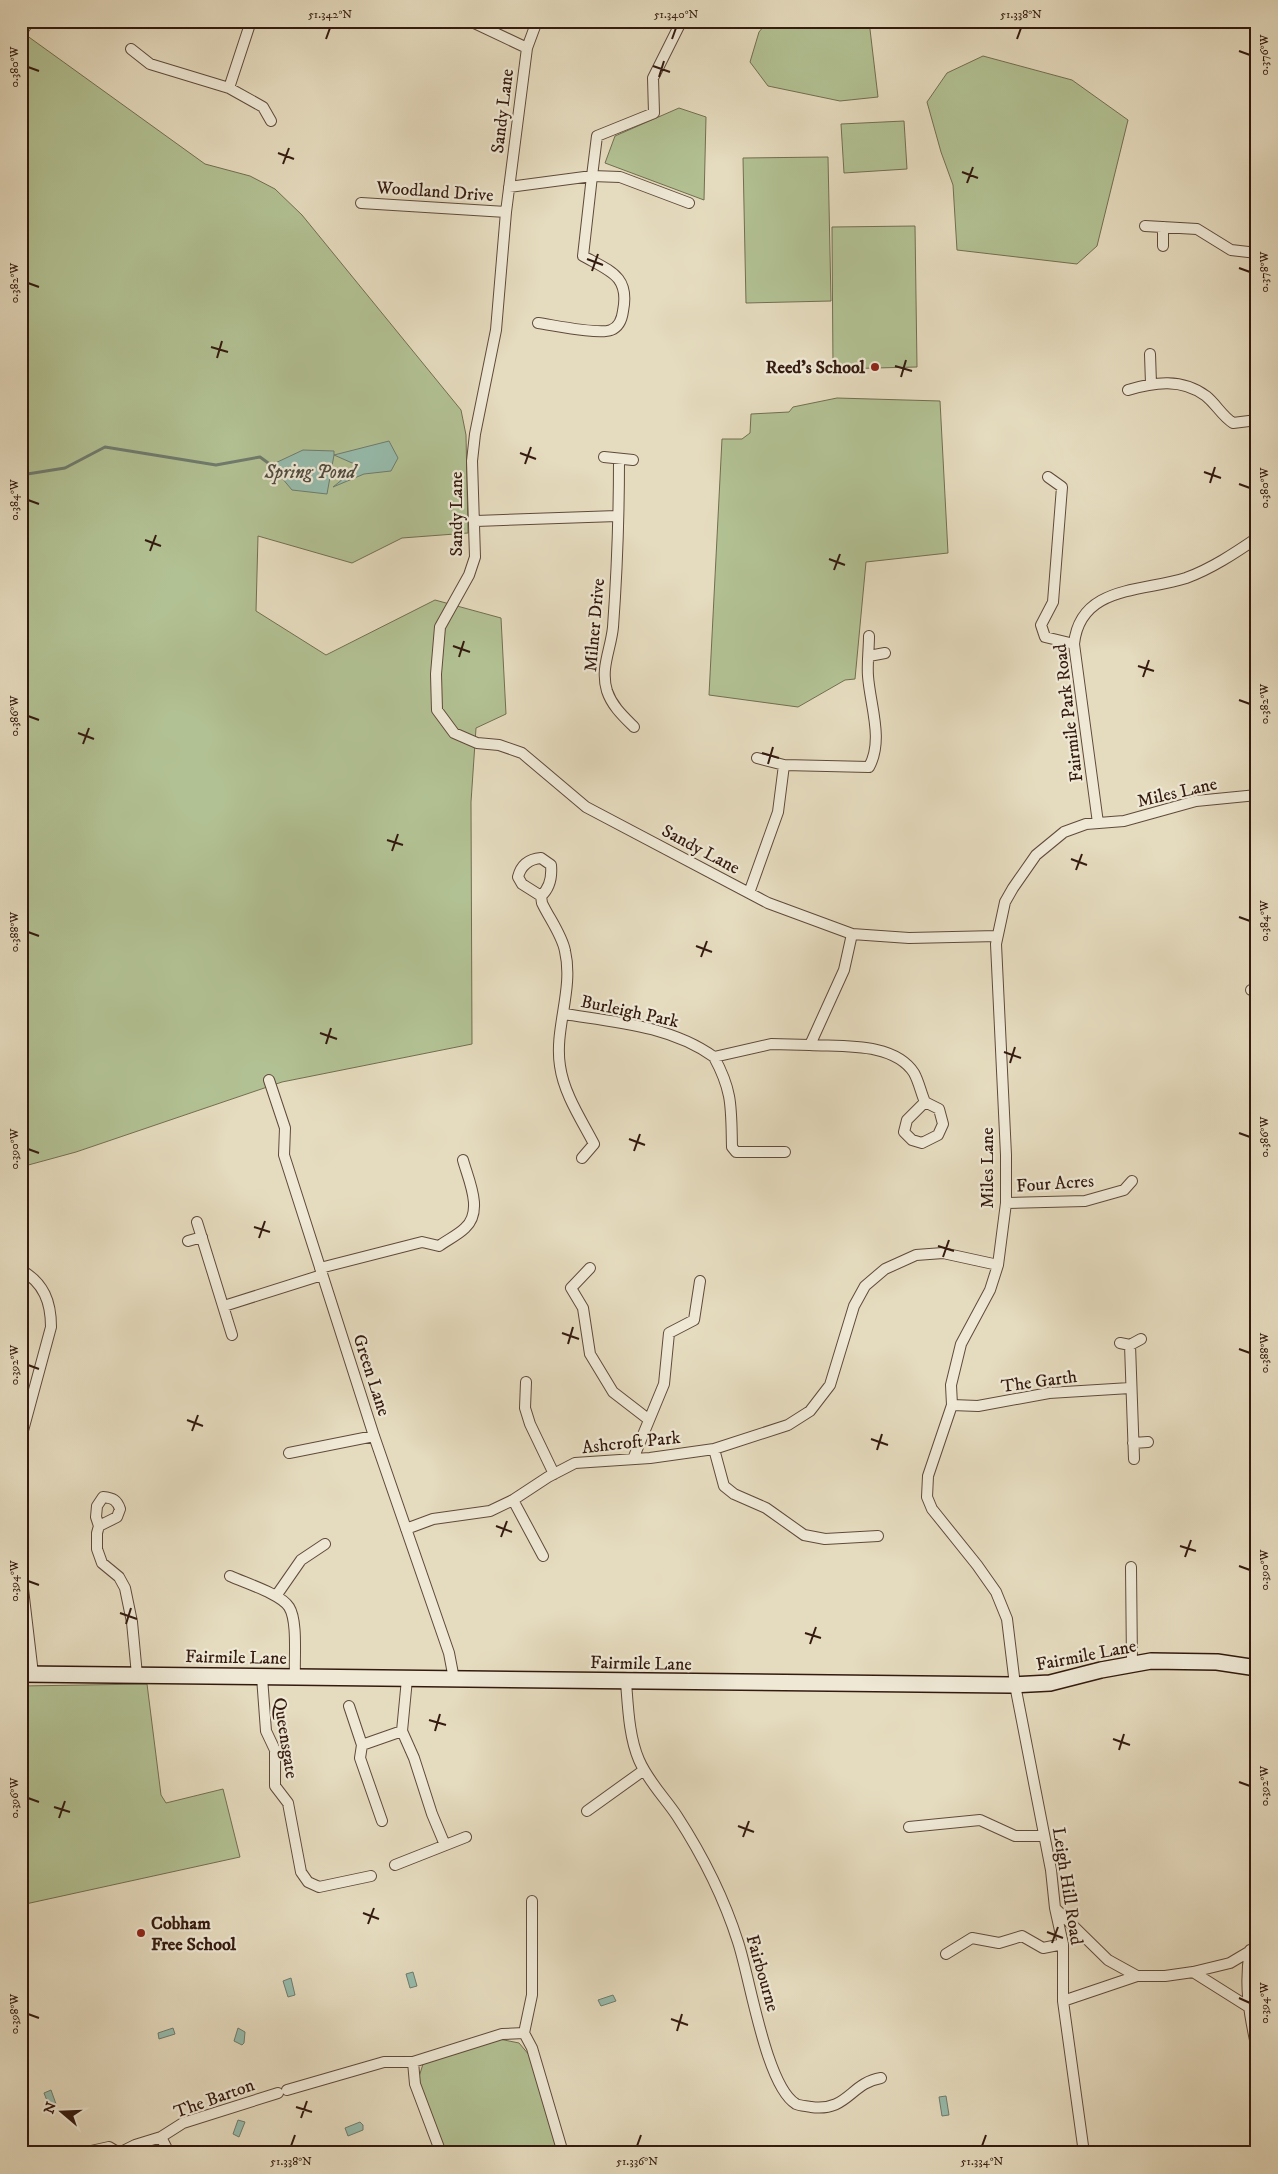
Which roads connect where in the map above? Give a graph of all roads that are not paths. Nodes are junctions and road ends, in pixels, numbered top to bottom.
1 (251, 21) edge
2 (470, 21) edge
3 (537, 21) edge
4 (681, 22) edge
5 (527, 48) junction
6 (131, 49) dead end
7 (229, 88) junction
8 (271, 121) dead end
9 (592, 176) junction
10 (510, 187) junction
11 (362, 203) dead end
12 (689, 203) dead end
13 (506, 212) junction
14 (1145, 226) dead end
15 (1163, 227) junction
16 (1163, 246) dead end
17 (1257, 254) edge
18 (538, 323) dead end
19 (1150, 354) dead end
20 (1151, 384) junction
21 (1128, 390) dead end
22 (1257, 420) edge
23 (604, 458) dead end
24 (618, 459) junction
25 (632, 460) dead end
26 (1048, 477) dead end
27 (617, 516) junction
28 (476, 521) junction
29 (1257, 538) edge
30 (869, 636) dead end
31 (1074, 644) junction
32 (885, 653) dead end
33 (869, 656) junction
34 (634, 727) dead end
35 (757, 758) dead end
36 (784, 765) junction
37 (1257, 795) edge
38 (1098, 823) junction
39 (749, 893) junction
40 (541, 896) dead end
41 (852, 934) junction
42 (997, 936) junction
43 (564, 1014) junction
44 (810, 1045) junction
45 (714, 1057) junction
46 (269, 1080) dead end
47 (925, 1102) dead end
48 (785, 1152) dead end
49 (582, 1158) dead end
50 (462, 1160) dead end
51 (1132, 1181) dead end
52 (1006, 1203) junction
53 (197, 1222) dead end
54 (202, 1237) junction
55 (188, 1241) dead end
56 (998, 1265) junction
57 (590, 1268) dead end
58 (21, 1270) edge
59 (321, 1271) junction
60 (700, 1281) dead end
61 (224, 1306) junction
62 (232, 1335) dead end
63 (1141, 1339) dead end
64 (526, 1382) dead end
65 (1130, 1388) junction
66 (952, 1405) junction
67 (648, 1419) junction
68 (21, 1436) edge
69 (374, 1436) junction
70 (1133, 1442) junction
71 (1148, 1442) dead end
72 (714, 1449) junction
73 (289, 1453) dead end
74 (633, 1459) junction
75 (1134, 1459) dead end
76 (554, 1474) junction
77 (513, 1500) junction
78 (99, 1526) dead end
79 (406, 1529) junction
80 (878, 1536) dead end
81 (325, 1544) dead end
82 (543, 1556) dead end
83 (1131, 1567) dead end
84 (21, 1572) edge
85 (230, 1576) dead end
86 (276, 1596) junction
87 (1132, 1664) junction
88 (1257, 1668) edge
89 (27, 1674) edge
90 (137, 1675) junction
91 (262, 1677) junction
92 (295, 1677) junction
93 (407, 1679) junction
94 (454, 1679) junction
95 (626, 1682) junction
96 (1015, 1685) junction
97 (349, 1706) dead end
98 (402, 1731) junction
99 (362, 1745) junction
100 (644, 1770) junction
101 (587, 1811) dead end
102 (382, 1821) dead end
103 (908, 1827) dead end
104 (1044, 1836) junction
105 (466, 1838) dead end
106 (445, 1845) junction
107 (396, 1865) dead end
108 (371, 1876) dead end
109 (532, 1901) dead end
110 (1055, 1908) junction
111 (1063, 1944) junction
112 (1253, 1948) edge
113 (946, 1954) dead end
114 (1194, 1972) junction
115 (1137, 1976) junction
116 (1063, 2001) junction
117 (1247, 2006) junction
118 (524, 2033) junction
119 (1257, 2049) edge
120 (413, 2062) junction
121 (881, 2078) dead end
122 (161, 2137) junction
123 (82, 2153) edge
124 (119, 2153) edge
125 (168, 2153) edge
126 (441, 2153) edge
127 (563, 2153) edge
128 (1084, 2153) edge

1 - 7 street
2 - 5 street
3 - 5 street, Sandy Lane
4 - 9 street
5 - 10 street, Sandy Lane
6 - 7 street
7 - 8 street
9 - 10 street
9 - 12 street
9 - 18 street
10 - 13 street, Sandy Lane
11 - 13 street, Woodland Drive
13 - 28 street, Sandy Lane
14 - 15 street
15 - 16 street
15 - 17 street
19 - 20 street
20 - 21 street
20 - 22 street
23 - 24 street
24 - 25 street
24 - 27 street, Milner Drive
26 - 31 street
27 - 28 street
27 - 34 street, Milner Drive
28 - 39 street, Sandy Lane
29 - 31 street, Fairmile Park Road
30 - 33 street
31 - 38 street, Fairmile Park Road
32 - 33 street
33 - 36 street
35 - 36 street
36 - 39 street
37 - 38 street, Miles Lane
38 - 42 street, Miles Lane
39 - 41 street, Sandy Lane
40 - 43 street, Burleigh Park
41 - 42 street, Sandy Lane
41 - 44 street
42 - 52 street, Miles Lane
43 - 45 street, Burleigh Park
43 - 49 street, Burleigh Park
44 - 45 street
44 - 47 street
45 - 48 street, Burleigh Park
46 - 59 street, Green Lane
50 - 59 street
51 - 52 street, Four Acres
52 - 56 street, Miles Lane
53 - 54 street
54 - 55 street
54 - 61 street
56 - 66 street, Miles Lane
56 - 72 street, Ashcroft Park
57 - 67 street
58 - 68 street
59 - 61 street
59 - 69 street, Green Lane
60 - 67 street
61 - 62 street
63 - 65 street
64 - 76 street
65 - 66 street, The Garth
65 - 70 street
66 - 96 street, Miles Lane
67 - 74 street
69 - 73 street
69 - 79 street, Green Lane
70 - 71 street
70 - 75 street
72 - 74 street, Ashcroft Park
72 - 80 street
74 - 76 street, Ashcroft Park
76 - 77 street, Ashcroft Park
77 - 79 street, Ashcroft Park
77 - 82 street
78 - 90 street
79 - 94 street, Green Lane
81 - 86 street
83 - 87 street
84 - 89 street
85 - 86 street
86 - 92 street
87 - 88 street, Fairmile Lane
87 - 96 street, Fairmile Lane
89 - 90 street, Fairmile Lane
90 - 91 street, Fairmile Lane
91 - 92 street, Fairmile Lane
91 - 108 street, Queensgate
92 - 93 street, Fairmile Lane
93 - 94 street, Fairmile Lane
93 - 98 street
94 - 95 street, Fairmile Lane
95 - 96 street, Fairmile Lane
95 - 100 street, Fairbourne
96 - 104 street, Leigh Hill Road
97 - 99 street
98 - 99 street
98 - 106 street
99 - 102 street
100 - 101 street
100 - 121 street, Fairbourne
103 - 104 street
104 - 110 street, Leigh Hill Road
105 - 106 street
106 - 107 street
109 - 118 street
110 - 111 street, Leigh Hill Road
110 - 115 street
111 - 113 street
111 - 116 street, Leigh Hill Road
112 - 114 street
112 - 117 street
114 - 115 street
114 - 117 street
115 - 116 street
116 - 128 street, Leigh Hill Road
117 - 119 street
118 - 120 street, The Barton
118 - 127 street
120 - 122 street, The Barton
120 - 126 street
122 - 124 street, The Barton
122 - 125 street, The Barton
123 - 124 street, The Barton

